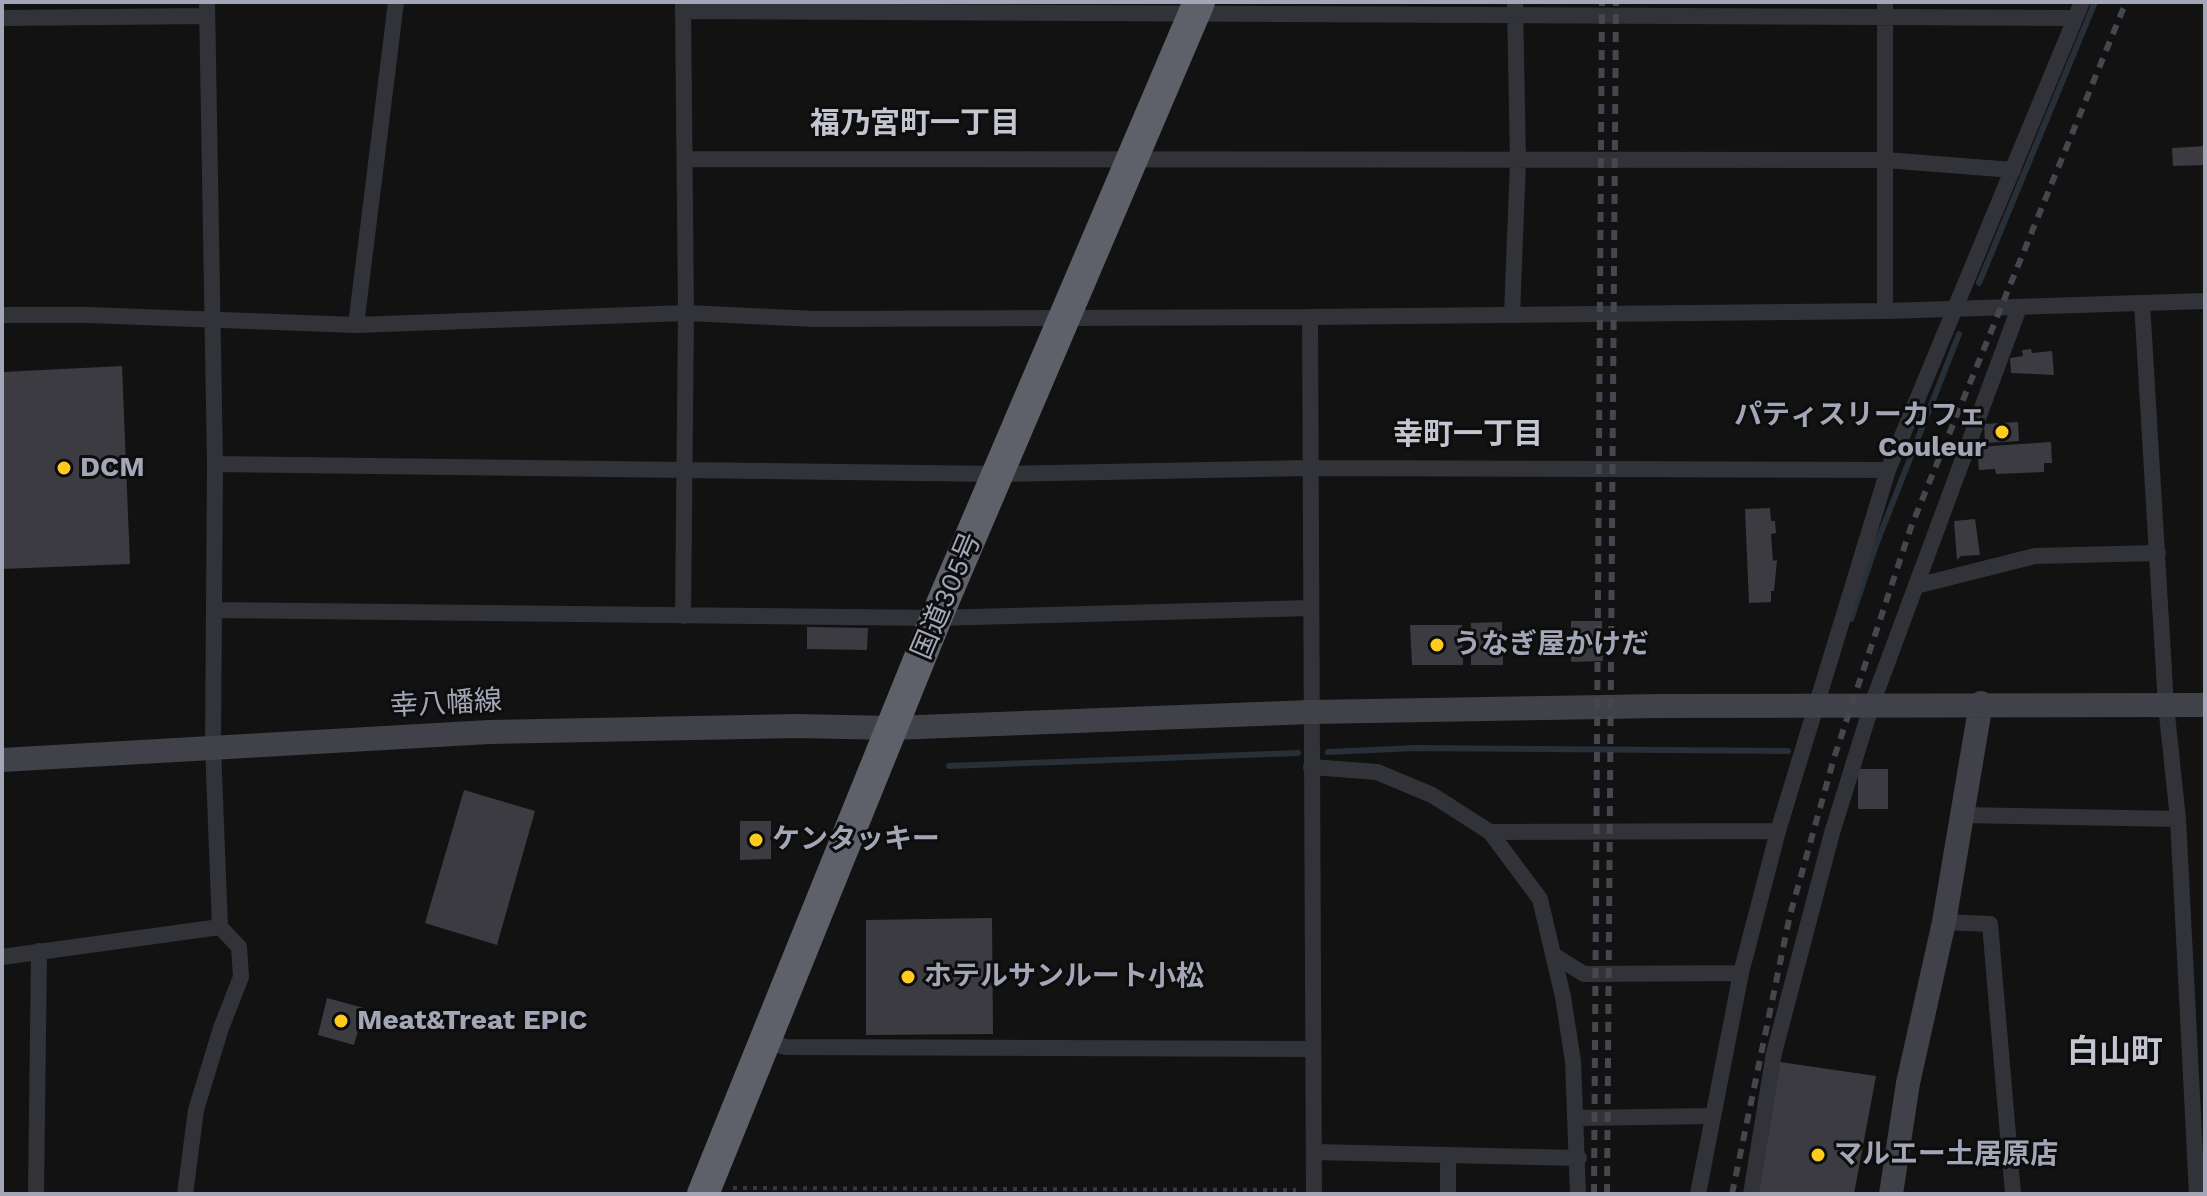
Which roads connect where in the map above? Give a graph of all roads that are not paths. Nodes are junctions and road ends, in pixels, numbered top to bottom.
1 (396, 2) edge
2 (683, 7) edge
3 (1196, 8) edge
4 (207, 9) edge
5 (1515, 9) edge
6 (1885, 9) edge
7 (2078, 10) edge
8 (2, 18) edge
9 (685, 159) junction
10 (1885, 160) junction
11 (1133, 161) junction
12 (1518, 161) junction
13 (2013, 170) junction
14 (2205, 301) edge
15 (2142, 303) junction
16 (2019, 308) junction
17 (1956, 310) junction
18 (1885, 311) junction
19 (686, 313) junction
20 (2, 315) edge
21 (1512, 315) junction
22 (1068, 316) junction
23 (1310, 317) junction
24 (211, 320) junction
25 (356, 325) junction
26 (215, 464) junction
27 (1310, 468) junction
28 (1888, 470) junction
29 (686, 471) junction
30 (1000, 474) junction
31 (2158, 553) junction
32 (1916, 586) junction
33 (1311, 608) junction
34 (214, 610) junction
35 (683, 616) junction
36 (936, 618) junction
37 (1981, 703) junction
38 (1872, 704) junction
39 (1813, 705) junction
40 (2166, 705) junction
41 (2205, 705) edge
42 (1311, 712) junction
43 (893, 728) junction
44 (213, 747) junction
45 (2, 760) edge
46 (1311, 767) junction
47 (1962, 815) junction
48 (2178, 819) junction
49 (1778, 831) junction
50 (1490, 832) junction
51 (1944, 922) junction
52 (220, 927) junction
53 (39, 951) junction
54 (1555, 956) junction
55 (2, 957) edge
56 (1741, 973) junction
57 (765, 1041) junction
58 (1313, 1049) junction
59 (1712, 1116) junction
60 (1577, 1118) junction
61 (1314, 1152) junction
62 (1448, 1155) junction
63 (1579, 1158) junction
64 (704, 1191) edge
65 (1314, 1192) edge
66 (36, 1194) edge
67 (185, 1194) edge
68 (1448, 1194) edge
69 (1578, 1194) edge
70 (1698, 1194) edge
71 (1751, 1194) edge
72 (1891, 1194) edge
73 (2013, 1194) edge
74 (2197, 1194) edge

1 - 25 street
2 - 3 street
2 - 9 street
3 - 5 street
3 - 11 highway, 国道305号
4 - 8 street
4 - 24 street
5 - 6 street
5 - 12 street
6 - 7 street
6 - 10 street
7 - 13 street
9 - 11 street
9 - 19 street
10 - 12 street
10 - 13 street
10 - 18 street
11 - 12 street
11 - 22 highway, 国道305号
12 - 21 street
13 - 17 street
14 - 15 street
15 - 16 street
15 - 31 street
16 - 17 street
16 - 32 street
17 - 18 street
17 - 28 street
18 - 21 street
19 - 22 street
19 - 25 street
19 - 29 street
20 - 24 street
21 - 23 street
22 - 23 street
22 - 30 highway, 国道305号
23 - 27 street
24 - 25 street
24 - 26 street
26 - 29 street
26 - 34 street
27 - 28 street
27 - 30 street
27 - 33 street
28 - 39 street
29 - 30 street
29 - 35 street
30 - 36 highway, 国道305号
31 - 32 street
31 - 40 street
32 - 38 street
33 - 36 street
33 - 42 street
34 - 35 street
34 - 44 street
35 - 36 street
36 - 43 highway, 国道305号
37 - 38 street, 幸八幡線
37 - 40 street, 幸八幡線
37 - 47 street
38 - 39 street, 幸八幡線
38 - 71 street
39 - 42 street, 幸八幡線
39 - 49 street
40 - 41 street, 幸八幡線
40 - 48 street
42 - 43 street, 幸八幡線
42 - 46 street
43 - 44 street, 幸八幡線
43 - 57 highway, 国道305号
44 - 45 street, 幸八幡線
44 - 52 street
46 - 50 street
46 - 58 street
47 - 48 street
47 - 51 street
48 - 74 street
49 - 50 street
49 - 56 street
50 - 54 street
51 - 72 street
51 - 73 street
52 - 53 street
52 - 67 street
53 - 55 street
53 - 66 street
54 - 56 street
54 - 60 street
56 - 59 street
57 - 58 street
57 - 64 highway, 国道305号
58 - 61 street
59 - 60 street
59 - 70 street
60 - 63 street
61 - 62 street
61 - 65 street
62 - 63 street
62 - 68 street
63 - 69 street

